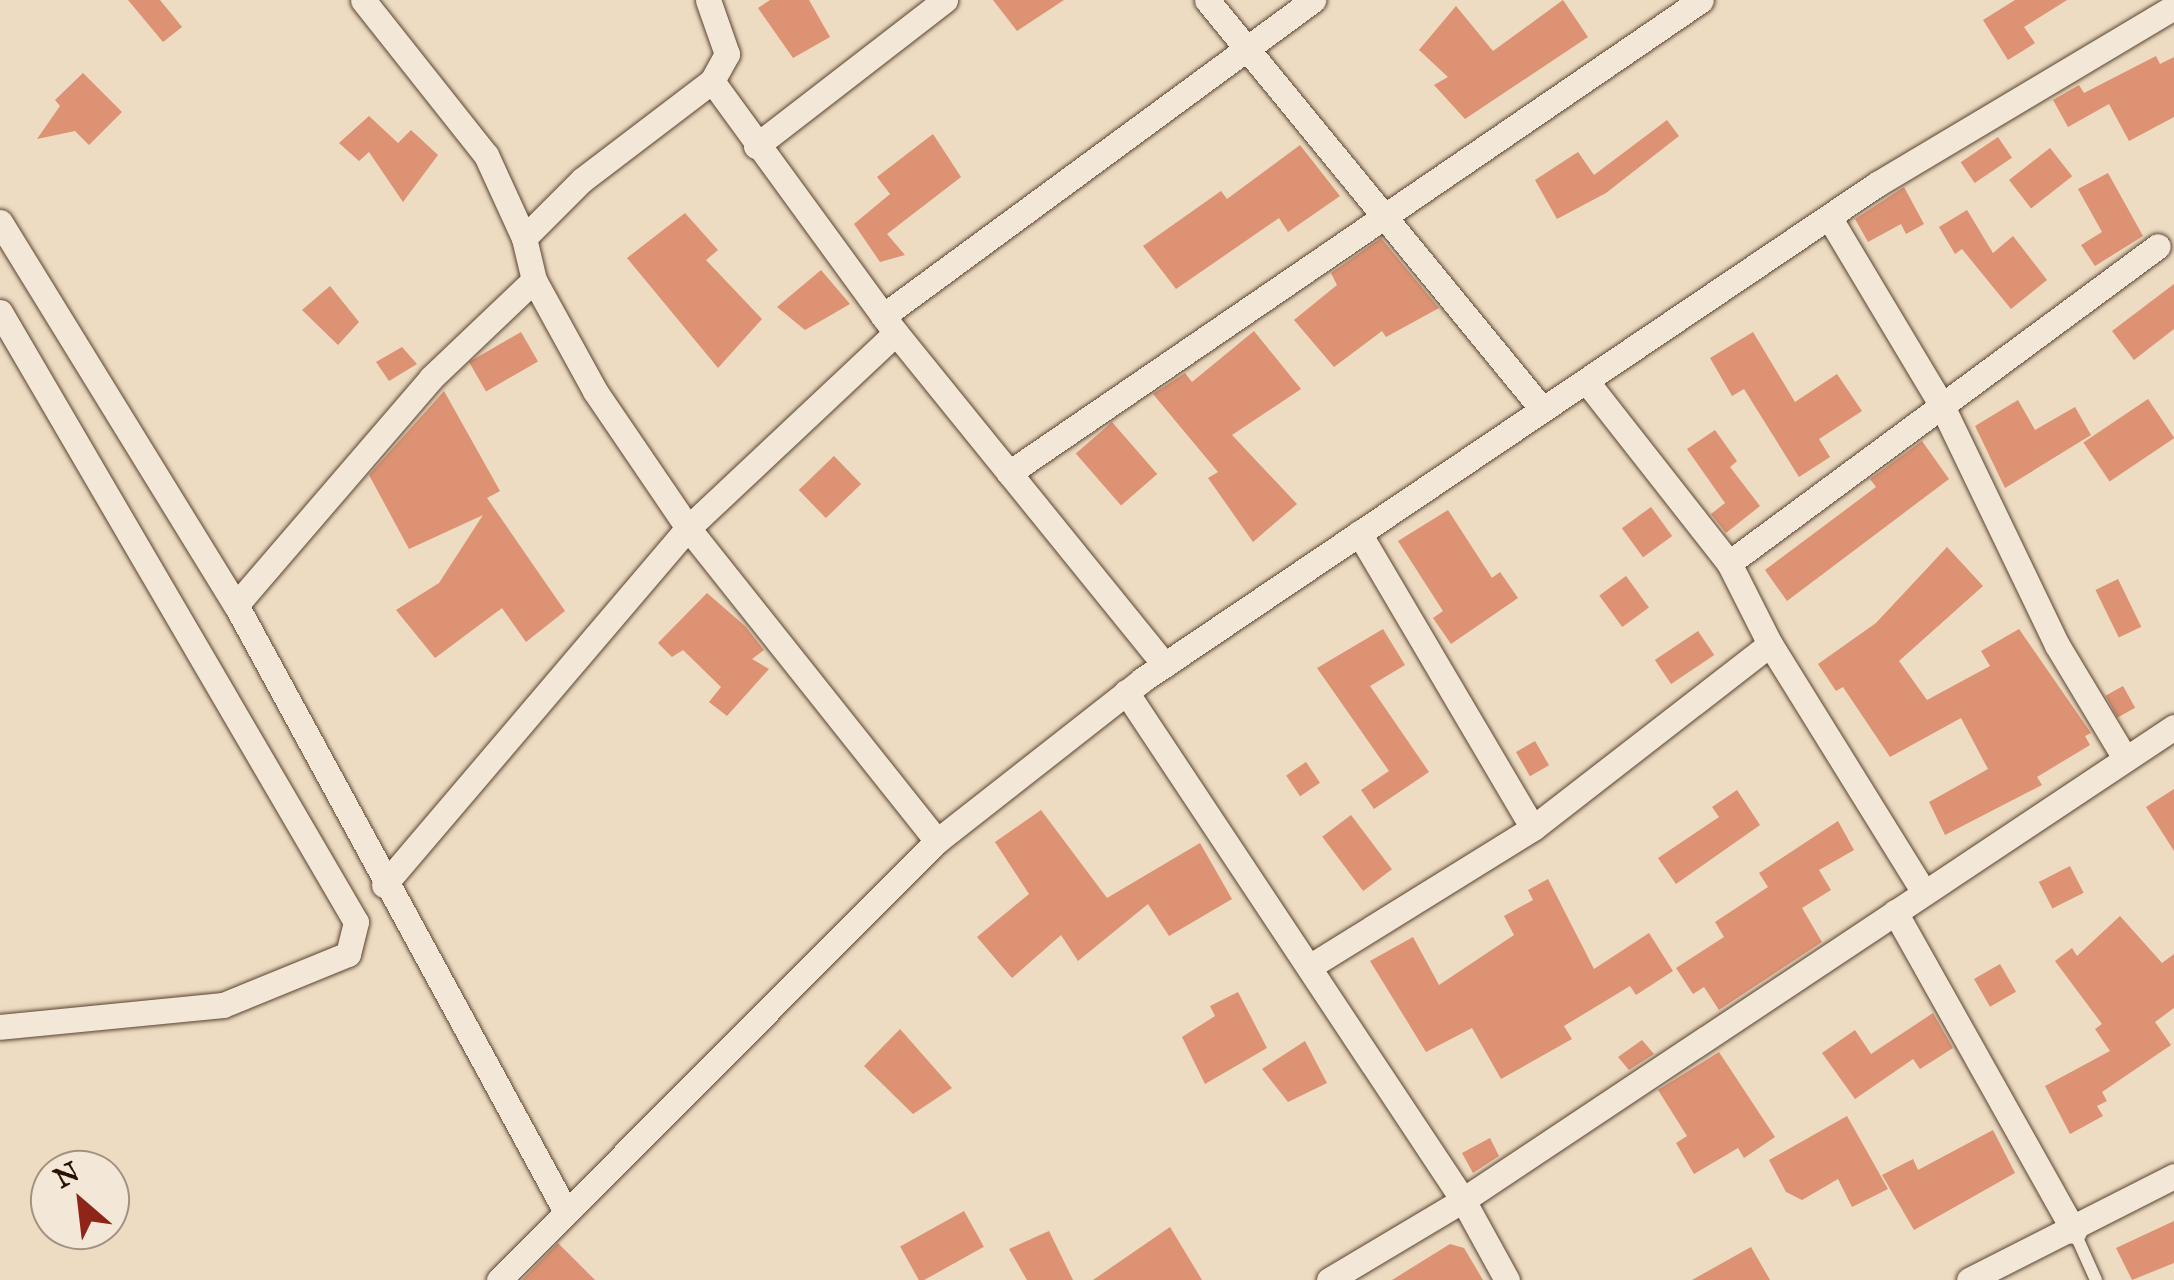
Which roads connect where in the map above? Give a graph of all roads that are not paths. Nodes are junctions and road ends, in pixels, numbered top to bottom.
1 (363, 0) edge
2 (708, 0) edge
3 (946, 0) edge
4 (1206, 0) edge
5 (1314, 0) edge
6 (1702, 0) edge
7 (2174, 7) edge
8 (1249, 52) junction
9 (712, 81) junction
10 (756, 146) junction
11 (1828, 218) junction
12 (1382, 221) junction
13 (0, 222) edge
14 (524, 238) junction
15 (2158, 246) dead end
16 (534, 280) junction
17 (0, 312) edge
18 (889, 325) junction
19 (1587, 382) junction
20 (1942, 406) junction
21 (1542, 410) junction
22 (1009, 473) junction
23 (688, 528) junction
24 (1358, 534) junction
25 (1729, 563) junction
26 (236, 604) junction
27 (1770, 644) junction
28 (1165, 665) junction
29 (1126, 692) junction
30 (2174, 726) edge
31 (2124, 758) junction
32 (1533, 828) junction
33 (937, 841) junction
34 (384, 885) junction
35 (1922, 888) junction
36 (1894, 912) junction
37 (1309, 967) junction
38 (0, 1027) edge
39 (2174, 1176) edge
40 (1463, 1200) junction
41 (564, 1208) junction
42 (2074, 1231) junction
43 (499, 1280) edge
44 (1329, 1280) edge
45 (1506, 1280) edge
46 (1969, 1280) edge
47 (2096, 1280) edge

1 - 14 street
2 - 9 street
3 - 10 street
4 - 8 street
5 - 8 street
6 - 12 street
7 - 11 street
8 - 12 street
8 - 18 street
9 - 10 street
9 - 14 street
10 - 18 street
11 - 19 street
11 - 20 street
12 - 21 street
12 - 22 street
13 - 26 street
14 - 16 street
15 - 20 street
16 - 23 street
16 - 26 street
17 - 38 street
18 - 22 street
18 - 23 street
19 - 21 street
19 - 25 street
20 - 25 street
20 - 31 street
21 - 24 street
22 - 28 street
23 - 33 street
23 - 34 street
24 - 28 street
24 - 32 street
25 - 27 street
26 - 34 street
27 - 32 street
27 - 35 street
28 - 29 street
29 - 33 street
29 - 37 street
30 - 31 street
31 - 35 street
32 - 37 street
33 - 41 street
34 - 41 street
35 - 36 street
36 - 40 street
36 - 42 street
37 - 40 street
39 - 42 street
40 - 44 street
40 - 45 street
41 - 43 street
42 - 46 street
42 - 47 lane

